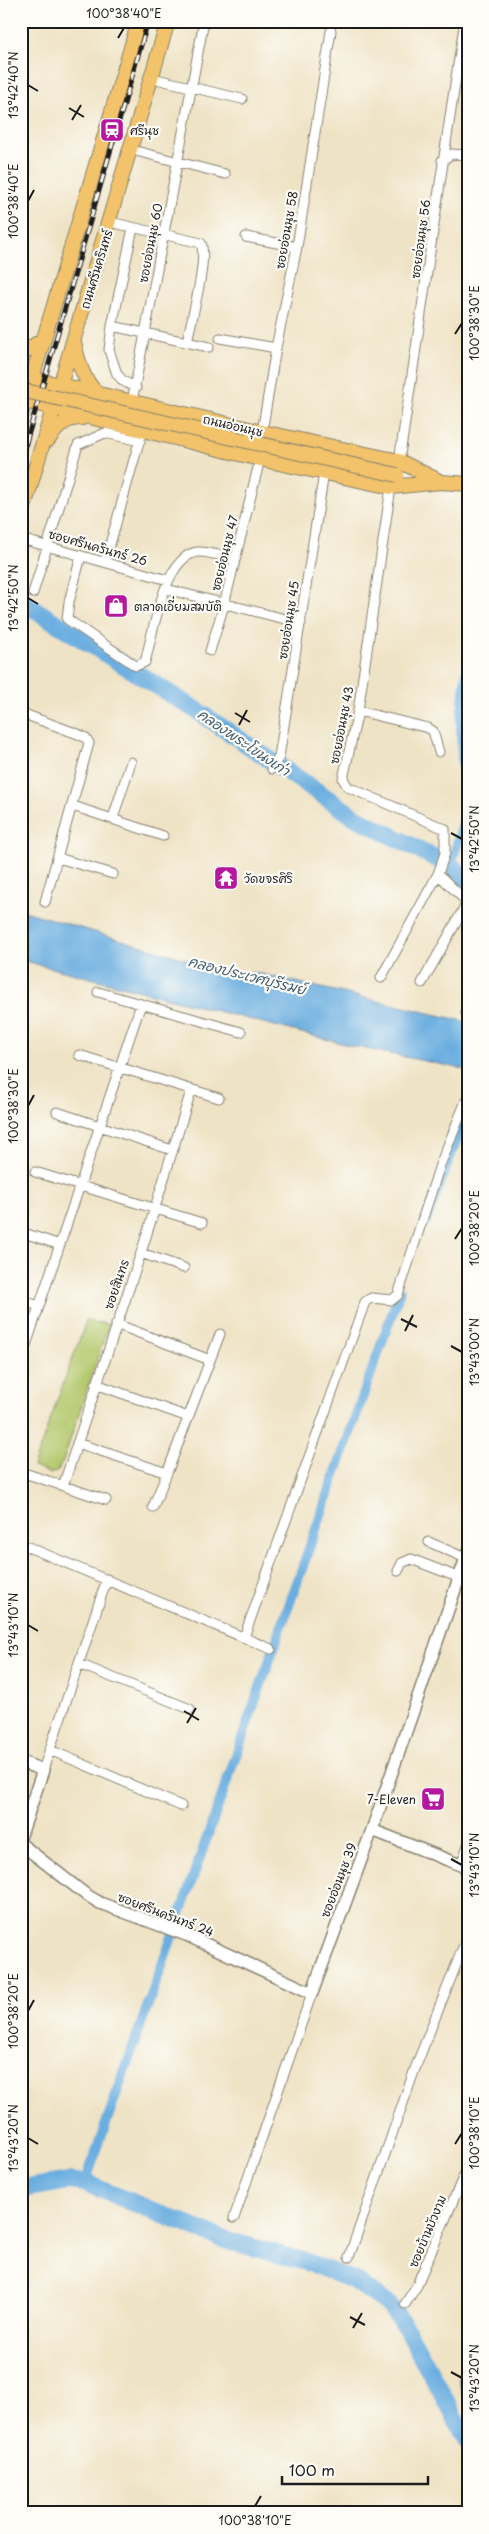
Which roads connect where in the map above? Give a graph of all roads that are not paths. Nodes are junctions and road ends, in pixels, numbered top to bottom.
1 (139, 21) edge
2 (168, 21) edge
3 (204, 21) edge
4 (465, 21) edge
5 (331, 31) dead end
6 (152, 78) junction
7 (192, 88) junction
8 (242, 99) dead end
9 (132, 150) junction
10 (468, 155) edge
11 (442, 160) junction
12 (178, 163) junction
13 (226, 174) dead end
14 (110, 222) junction
15 (133, 228) junction
16 (164, 234) junction
17 (246, 237) dead end
18 (297, 247) junction
19 (112, 326) junction
20 (145, 334) junction
21 (220, 338) dead end
22 (44, 339) junction
23 (74, 342) junction
24 (187, 342) junction
25 (209, 346) dead end
26 (276, 348) junction
27 (21, 354) edge
28 (26, 378) edge
29 (60, 385) junction
30 (136, 388) junction
31 (98, 394) junction
32 (22, 402) edge
33 (132, 402) junction
34 (54, 408) junction
35 (91, 418) junction
36 (128, 428) junction
37 (262, 432) junction
38 (141, 436) junction
39 (41, 450) junction
40 (260, 459) junction
41 (400, 461) junction
42 (324, 473) junction
43 (394, 481) junction
44 (441, 482) junction
45 (468, 484) edge
46 (468, 493) edge
47 (21, 517) edge
48 (21, 539) edge
49 (48, 546) junction
50 (81, 556) junction
51 (235, 559) junction
52 (104, 562) junction
53 (167, 584) junction
54 (33, 593) dead end
55 (224, 605) junction
56 (301, 623) junction
57 (210, 651) dead end
58 (358, 711) junction
59 (21, 713) edge
60 (439, 752) dead end
61 (130, 762) dead end
62 (276, 763) dead end
63 (73, 806) junction
64 (113, 818) junction
65 (163, 836) dead end
66 (58, 858) junction
67 (113, 874) dead end
68 (438, 874) junction
69 (46, 902) dead end
70 (468, 903) edge
71 (381, 978) dead end
72 (422, 983) dead end
73 (98, 992) dead end
74 (141, 1004) junction
75 (242, 1032) dead end
76 (79, 1055) dead end
77 (120, 1068) junction
78 (191, 1090) junction
79 (468, 1096) edge
80 (219, 1098) dead end
81 (57, 1112) dead end
82 (101, 1126) junction
83 (172, 1150) junction
84 (35, 1172) dead end
85 (81, 1185) junction
86 (154, 1207) junction
87 (202, 1223) dead end
88 (21, 1232) edge
89 (60, 1245) junction
90 (140, 1253) junction
91 (184, 1268) dead end
92 (21, 1300) edge
93 (40, 1306) junction
94 (116, 1324) junction
95 (220, 1334) dead end
96 (21, 1360) edge
97 (210, 1360) junction
98 (96, 1384) junction
99 (188, 1417) junction
100 (77, 1443) junction
101 (21, 1472) edge
102 (167, 1473) junction
103 (63, 1486) junction
104 (106, 1500) dead end
105 (154, 1507) dead end
106 (428, 1542) dead end
107 (21, 1544) edge
108 (467, 1555) edge
109 (398, 1571) dead end
110 (460, 1578) junction
111 (107, 1579) junction
112 (244, 1637) junction
113 (271, 1649) dead end
114 (79, 1664) junction
115 (190, 1709) dead end
116 (50, 1750) junction
117 (21, 1762) edge
118 (43, 1770) junction
119 (182, 1806) dead end
120 (372, 1830) junction
121 (21, 1835) edge
122 (21, 1844) edge
123 (468, 1845) edge
124 (464, 1867) edge
125 (468, 1935) edge
126 (312, 1993) junction
127 (468, 2166) edge
128 (234, 2218) dead end
129 (349, 2256) dead end
130 (405, 2304) dead end
131 (468, 2367) edge
132 (468, 2403) edge

1 - 22 main road
2 - 6 main road, ถนนศรีนครินทร์
3 - 7 street, ซอยอ่อนนุช 60
4 - 11 street, ซอยอ่อนนุช 56
5 - 18 street, ซอยอ่อนนุช 58
6 - 7 street
6 - 9 main road, ถนนศรีนครินทร์
7 - 8 street
7 - 12 street, ซอยอ่อนนุช 60
9 - 12 street
9 - 14 main road, ถนนศรีนครินทร์
10 - 11 street
11 - 41 street, ซอยอ่อนนุช 56
12 - 13 street
12 - 16 street, ซอยอ่อนนุช 60
14 - 15 street
14 - 23 main road, ถนนศรีนครินทร์
15 - 16 street
15 - 19 street
16 - 20 street, ซอยอ่อนนุช 60
16 - 24 street
17 - 18 street
18 - 26 street, ซอยอ่อนนุช 58
19 - 20 street
19 - 30 street
20 - 24 street
20 - 30 street, ซอยอ่อนนุช 60
21 - 26 street
22 - 27 main road
22 - 28 main road
23 - 29 main road, ถนนศรีนครินทร์
23 - 31 main road
24 - 25 street
26 - 37 street, ซอยอ่อนนุช 58
28 - 29 main road, ถนนอ่อนนุช
28 - 32 main road
29 - 31 main road, ถนนอ่อนนุช
29 - 34 main road, ถนนศรีนครินทร์
30 - 33 street, ซอยอ่อนนุช 60
31 - 33 main road, ถนนอ่อนนุช
32 - 34 main road, ถนนอ่อนนุช
32 - 43 main road, ถนนอ่อนนุช, bridge
33 - 36 main road
33 - 37 main road, ถนนอ่อนนุช
34 - 35 main road, ถนนอ่อนนุช
34 - 39 main road, ถนนศรีนครินทร์
35 - 36 main road, ถนนอ่อนนุช
35 - 39 main road
36 - 38 main road, ถนนอ่อนนุช
37 - 41 main road, ถนนอ่อนนุช
38 - 40 main road, ถนนอ่อนนุช
38 - 49 street
38 - 52 street
39 - 47 main road, ถนนศรีนครินทร์
40 - 42 main road, ถนนอ่อนนุช
40 - 51 street, ซอยอ่อนนุช 47
41 - 44 main road, ถนนอ่อนนุช
42 - 43 main road, ถนนอ่อนนุช
42 - 56 street, ซอยอ่อนนุช 45
43 - 44 main road, ถนนอ่อนนุช
43 - 58 street, ซอยอ่อนนุช 43
44 - 45 main road, ถนนอ่อนนุช
44 - 46 main road, ถนนอ่อนนุช
48 - 49 street, ซอยศรีนครินทร์ 26
49 - 50 street, ซอยศรีนครินทร์ 26
49 - 54 street
50 - 52 street, ซอยศรีนครินทร์ 26
50 - 53 street
51 - 53 street
51 - 55 street, ซอยอ่อนนุช 47
52 - 53 street, ซอยศรีนครินทร์ 26
53 - 55 street, ซอยศรีนครินทร์ 26
55 - 56 street, ซอยศรีนครินทร์ 26
55 - 57 street, ซอยอ่อนนุช 47
56 - 62 street, ซอยอ่อนนุช 45
58 - 60 street
58 - 68 street, ซอยอ่อนนุช 43
59 - 63 street
61 - 64 street
63 - 64 street
63 - 66 street
64 - 65 street
66 - 67 street
66 - 69 street
68 - 70 street
68 - 71 street, ซอยอ่อนนุช 43
70 - 72 street
73 - 74 street
74 - 75 street
74 - 77 street
76 - 77 street
77 - 78 street
77 - 82 street
78 - 80 street
78 - 83 street, ซอยสินทร
79 - 112 street
81 - 82 street
82 - 83 street
82 - 85 street
83 - 86 street, ซอยสินทร
84 - 85 street
85 - 86 street
85 - 89 street
86 - 87 street
86 - 90 street, ซอยสินทร
88 - 89 street
89 - 93 street
90 - 91 street
90 - 94 street, ซอยสินทร
92 - 93 street
93 - 96 street
94 - 97 street
94 - 98 street, ซอยสินทร
95 - 97 street
97 - 99 street
98 - 99 street
98 - 100 street, ซอยสินทร
99 - 102 street
100 - 102 street
100 - 103 street, ซอยสินทร
101 - 103 street
102 - 105 street
103 - 104 street
106 - 108 street
107 - 111 street
108 - 110 street, ซอยอ่อนนุช 39
109 - 110 street
110 - 120 street, ซอยอ่อนนุช 39
111 - 112 street
111 - 114 street
112 - 113 street
114 - 115 street
114 - 116 street
116 - 118 street
116 - 119 street
117 - 118 street
118 - 121 street
120 - 124 street
120 - 126 street, ซอยอ่อนนุช 39
122 - 126 street, ซอยศรีนครินทร์ 24
123 - 124 street
125 - 129 street
126 - 128 street, ซอยอ่อนนุช 39
127 - 130 street, ซอยบ้านบัวงาม
131 - 132 street

